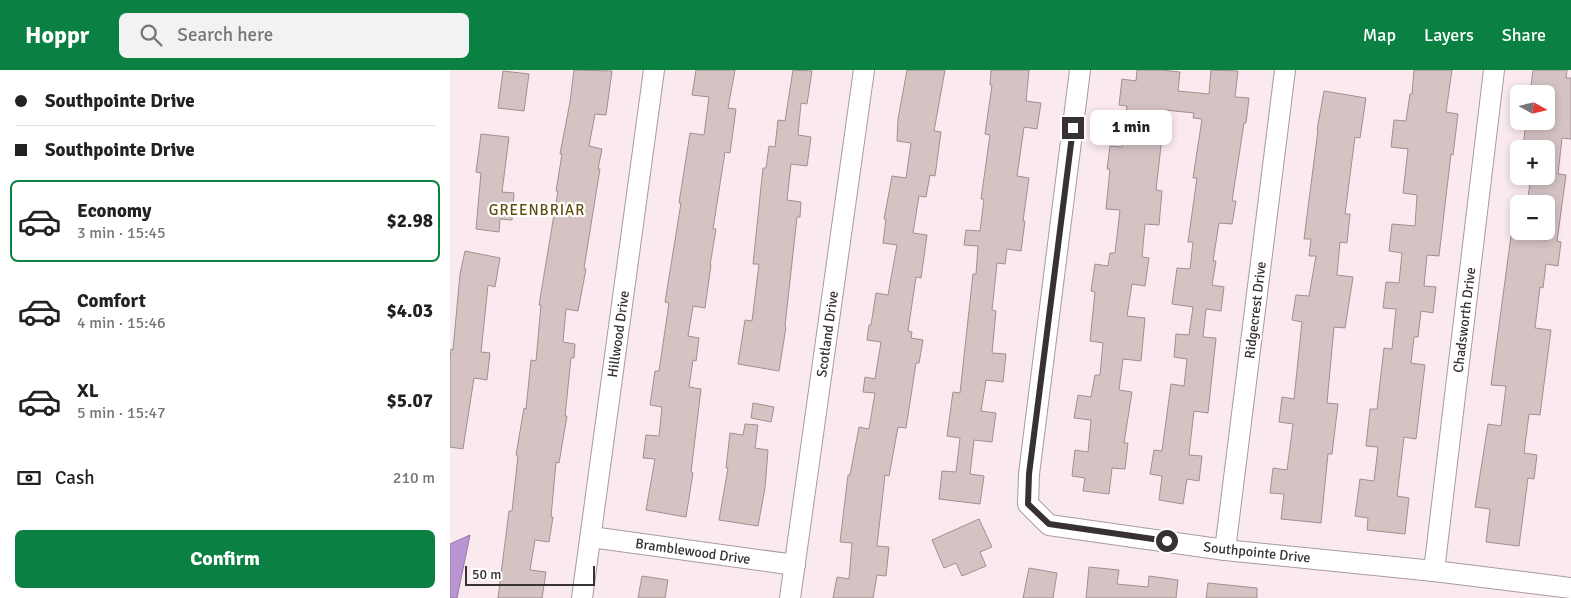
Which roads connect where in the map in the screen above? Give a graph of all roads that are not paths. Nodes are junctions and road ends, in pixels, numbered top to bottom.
1 (654, 70) edge
2 (864, 70) edge
3 (1080, 70) edge
4 (1285, 70) edge
5 (1494, 70) edge
6 (590, 537) junction
7 (1225, 550) junction
8 (795, 565) junction
9 (1434, 570) junction
10 (1571, 588) edge
11 (582, 598) edge
12 (790, 598) edge

1 - 6 street, Hillwood Drive
2 - 8 street, Scotland Drive
3 - 7 street, Southpointe Drive
4 - 7 street, Ridgecrest Drive
5 - 9 street, Chadsworth Drive
6 - 8 street, Bramblewood Drive
6 - 11 street, Hillwood Drive
7 - 9 street, Southpointe Drive
8 - 12 street, Scotland Drive
9 - 10 street, Southpointe Drive

